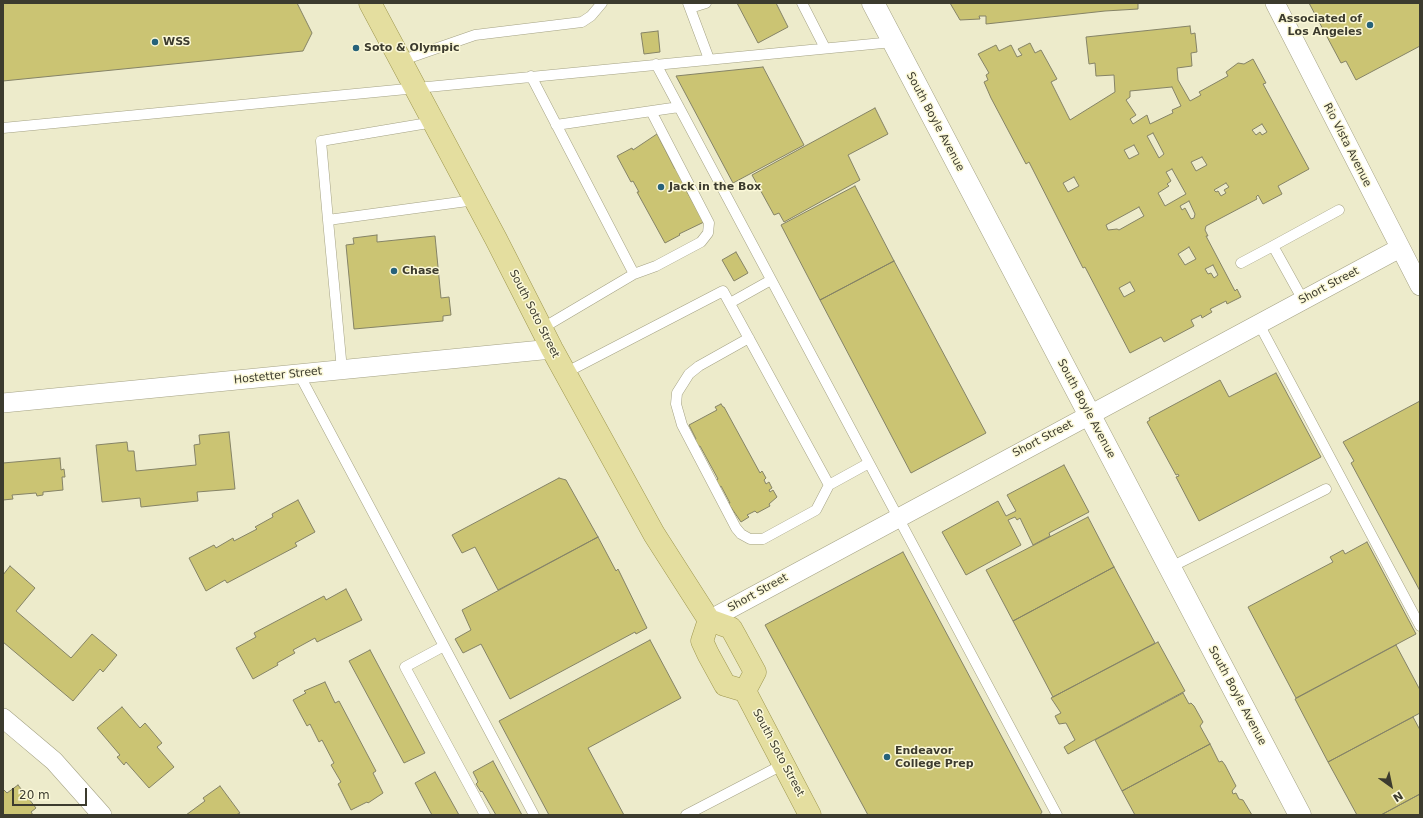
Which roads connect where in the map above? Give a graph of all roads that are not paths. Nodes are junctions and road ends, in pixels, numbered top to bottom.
1 (370, 3) edge
2 (602, 3) edge
3 (706, 3) edge
4 (802, 3) edge
5 (873, 3) edge
6 (1275, 3) edge
7 (689, 6) edge
8 (893, 42) junction
9 (825, 48) junction
10 (709, 59) junction
11 (400, 61) junction
12 (656, 64) junction
13 (531, 76) junction
14 (414, 87) junction
15 (679, 107) junction
16 (651, 111) junction
17 (434, 122) junction
18 (556, 125) junction
19 (3, 128) edge
20 (475, 200) junction
21 (1339, 210) dead end
22 (328, 220) junction
23 (1273, 246) junction
24 (1400, 248) junction
25 (1242, 263) dead end
26 (634, 274) junction
27 (771, 280) junction
28 (1420, 286) edge
29 (1303, 300) junction
30 (730, 303) junction
31 (1259, 324) junction
32 (541, 329) junction
33 (749, 338) junction
34 (552, 350) junction
35 (342, 370) junction
36 (565, 373) junction
37 (299, 374) junction
38 (3, 403) edge
39 (1089, 415) junction
40 (869, 463) junction
41 (829, 485) junction
42 (1326, 489) dead end
43 (898, 517) junction
44 (1169, 568) junction
45 (709, 620) junction
46 (1420, 626) edge
47 (444, 646) junction
48 (745, 691) junction
49 (3, 718) edge
50 (784, 764) junction
51 (102, 815) edge
52 (485, 815) edge
53 (534, 815) edge
54 (686, 815) edge
55 (810, 815) edge
56 (1057, 815) edge
57 (1300, 815) edge

1 - 11 main road, South Soto Street
2 - 11 lane
3 - 7 lane
4 - 9 lane
5 - 8 main road, South Boyle Avenue
6 - 24 street, Rio Vista Avenue
7 - 10 lane
8 - 9 lane
8 - 39 main road, South Boyle Avenue
9 - 10 lane
10 - 12 lane
11 - 14 main road, South Soto Street
12 - 13 lane
12 - 15 lane
13 - 14 lane
13 - 18 lane
14 - 17 main road, South Soto Street
14 - 19 lane
15 - 16 lane
15 - 27 lane
16 - 18 lane
16 - 26 lane
17 - 20 main road, South Soto Street
17 - 22 lane
18 - 26 lane
20 - 22 lane
20 - 32 main road, South Soto Street
21 - 23 lane
22 - 35 lane
23 - 25 lane
23 - 29 lane
24 - 28 street, Rio Vista Avenue
24 - 29 street, Short Street
26 - 32 lane
27 - 30 lane
27 - 40 lane
29 - 31 street, Short Street
30 - 33 lane
30 - 36 lane
31 - 39 street, Short Street
31 - 46 lane
32 - 34 main road, South Soto Street
33 - 41 lane
33 - 41 lane
34 - 35 street, Hostetter Street
34 - 36 main road, South Soto Street
35 - 37 street, Hostetter Street
36 - 45 main road, South Soto Street
37 - 38 street, Hostetter Street
37 - 47 lane
39 - 43 street, Short Street
39 - 44 main road, South Boyle Avenue
40 - 41 lane
40 - 43 lane
42 - 44 lane
43 - 45 street, Short Street
43 - 56 lane
44 - 57 main road, South Boyle Avenue
45 - 48 main road
45 - 48 main road
47 - 52 lane
47 - 53 lane
48 - 50 main road, South Soto Street
49 - 51 street
50 - 54 lane
50 - 55 main road, South Soto Street

